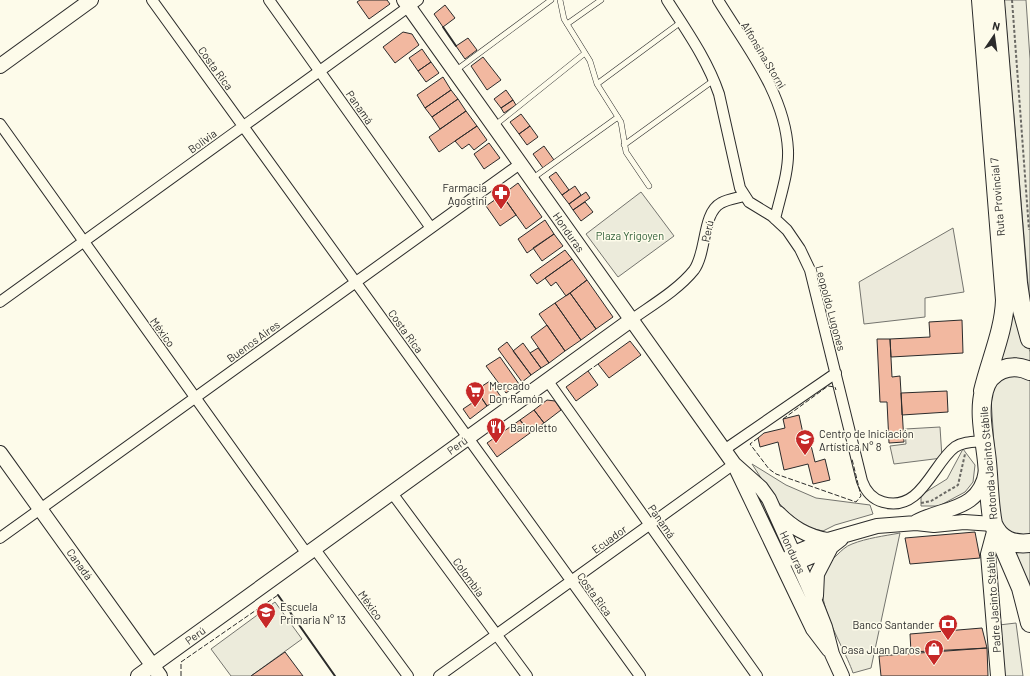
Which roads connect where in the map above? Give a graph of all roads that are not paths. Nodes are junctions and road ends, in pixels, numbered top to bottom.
1 (91, 0) edge
2 (152, 0) edge
3 (269, 0) edge
4 (551, 0) edge
5 (560, 0) edge
6 (601, 0) edge
7 (667, 0) edge
8 (718, 0) edge
9 (981, 0) edge
10 (995, 0) edge
11 (410, 2) edge
12 (681, 22) junction
13 (567, 24) junction
14 (586, 53) junction
15 (0, 66) edge
16 (320, 71) junction
17 (454, 71) junction
18 (714, 80) junction
19 (597, 84) junction
20 (618, 117) junction
21 (0, 124) edge
22 (243, 126) junction
23 (493, 126) junction
24 (624, 145) junction
25 (520, 164) junction
26 (531, 179) junction
27 (649, 186) dead end
28 (744, 196) junction
29 (775, 219) junction
30 (431, 228) junction
31 (84, 242) junction
32 (356, 282) junction
33 (0, 302) edge
34 (631, 320) junction
35 (1030, 338) edge
36 (1030, 370) edge
37 (836, 373) junction
38 (547, 380) junction
39 (984, 391) junction
40 (196, 397) junction
41 (468, 438) junction
42 (985, 441) junction
43 (724, 450) junction
44 (0, 453) edge
45 (734, 464) junction
46 (987, 464) junction
47 (392, 493) junction
48 (772, 507) junction
49 (40, 509) junction
50 (916, 522) junction
51 (650, 524) junction
52 (995, 528) junction
53 (0, 538) edge
54 (829, 543) junction
55 (1030, 543) edge
56 (311, 551) junction
57 (796, 557) junction
58 (783, 563) junction
59 (571, 581) junction
60 (818, 608) junction
61 (1030, 623) edge
62 (497, 635) junction
63 (832, 654) junction
64 (156, 671) edge
65 (138, 676) edge
66 (408, 676) edge
67 (439, 676) edge
68 (527, 676) edge
69 (640, 676) edge
70 (757, 676) edge
71 (842, 676) edge
72 (998, 676) edge

1 - 15 main road
2 - 22 street, Costa Rica
3 - 16 street, Panamá
4 - 17 lane
5 - 13 lane
6 - 13 lane
7 - 12 street, Leopoldo Lugones
8 - 29 street, Alfonsina Storni
9 - 39 highway, Ruta Provincial 7
10 - 35 highway, Ruta Provincial 7
11 - 16 street, Bolivia
11 - 17 main road, Honduras
12 - 18 street, Leopoldo Lugones
12 - 19 lane
13 - 14 lane
14 - 19 lane
14 - 23 lane
16 - 22 street, Bolivia
16 - 30 street, Panamá
17 - 23 main road, Honduras
18 - 24 lane
18 - 28 street, Leopoldo Lugones
19 - 20 lane
20 - 24 lane
20 - 26 lane
21 - 31 street, México
22 - 31 street, Bolivia
22 - 32 street, Costa Rica
23 - 25 main road, Honduras
24 - 27 lane
25 - 26 main road, Honduras
25 - 30 street, Buenos Aires
26 - 34 main road, Honduras
28 - 29 street, Leopoldo Lugones
28 - 34 street, Perú
29 - 37 street, Leopoldo Lugones
30 - 32 street, Buenos Aires
31 - 33 street, Bolivia
31 - 40 street, México
32 - 40 street, Buenos Aires
32 - 41 street, Costa Rica
34 - 38 main road, Perú
34 - 43 main road, Honduras
36 - 39 highway, Rotonda Jacinto Stábile
37 - 42 street, Leopoldo Lugones
37 - 43 street
38 - 41 main road, Perú
38 - 51 street, Panamá
39 - 42 highway, Rotonda Jacinto Stábile
40 - 49 street, Buenos Aires
40 - 56 street, México
41 - 47 main road, Perú
41 - 59 street, Costa Rica
42 - 46 highway, Rotonda Jacinto Stábile
43 - 45 main road, Honduras
44 - 49 main road, Canadá
45 - 48 main road, Honduras
45 - 51 street, Ecuador
45 - 58 main road, Honduras
46 - 50 main road
46 - 52 highway, Rotonda Jacinto Stábile
47 - 56 main road, Perú
47 - 62 street, Colombia
48 - 54 main road
48 - 57 main road, Honduras
49 - 53 street, Buenos Aires
49 - 64 main road, Canadá
50 - 52 main road
50 - 54 main road
51 - 59 street, Ecuador
51 - 70 street, Panamá
52 - 55 highway, Rotonda Jacinto Stábile
52 - 61 highway
52 - 72 main road, Padre Jacinto Stábile
54 - 57 main road
54 - 60 main road
56 - 64 main road, Perú
56 - 66 street, México
57 - 58 main road
57 - 60 main road, Honduras
58 - 63 main road, Honduras
59 - 62 street, Ecuador
59 - 69 street, Costa Rica
60 - 63 main road, Honduras
62 - 67 street, Ecuador
62 - 68 street, Colombia
63 - 71 main road, Honduras
64 - 65 main road, Perú

